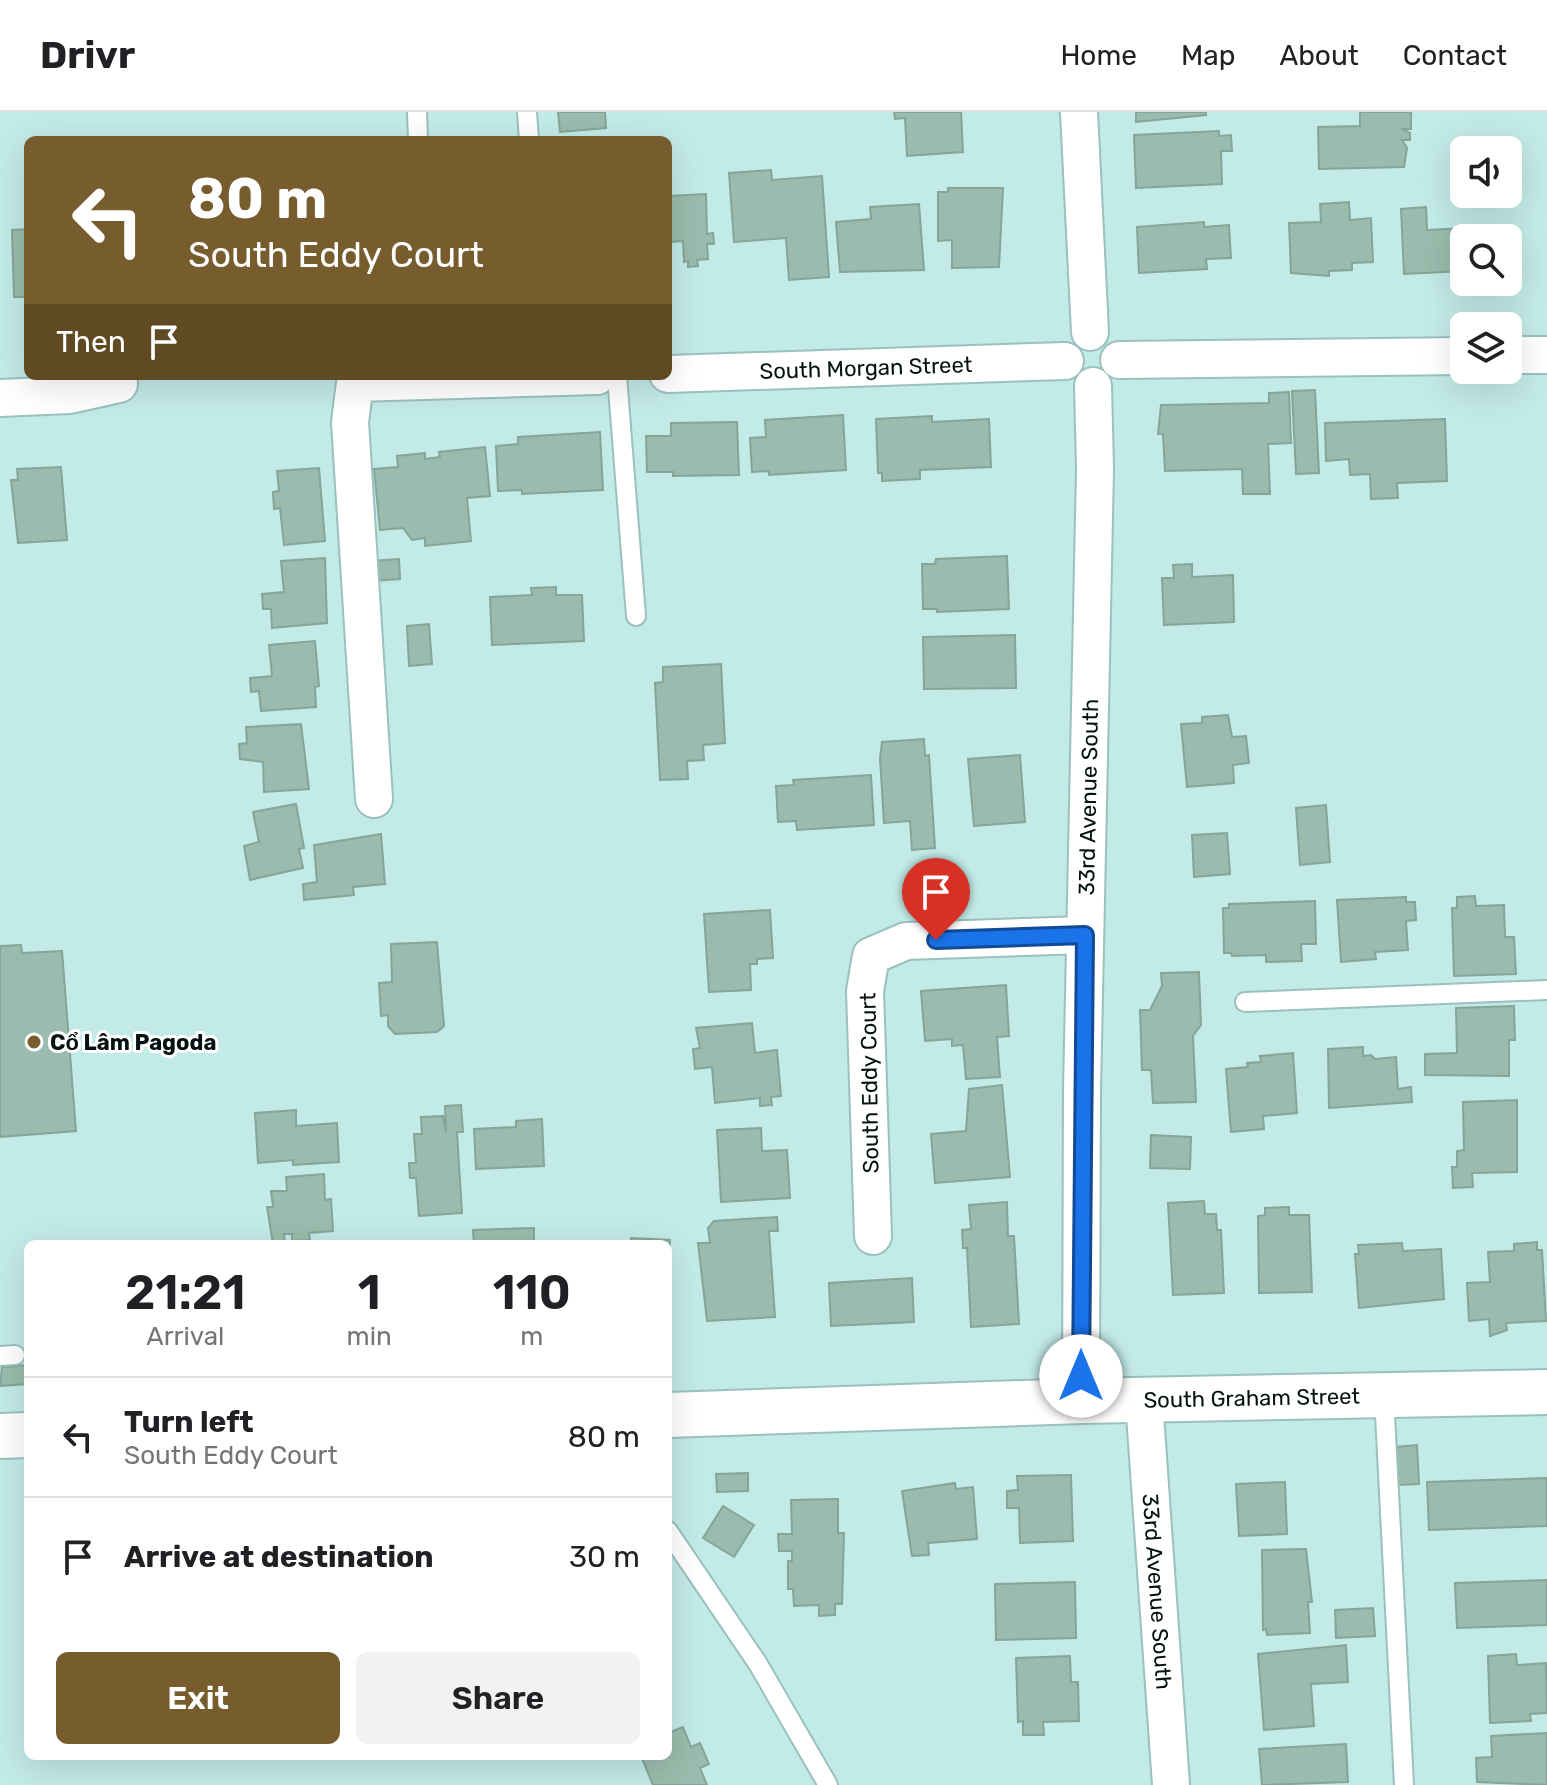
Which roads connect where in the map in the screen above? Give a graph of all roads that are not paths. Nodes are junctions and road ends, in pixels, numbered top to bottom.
1 (417, 112) edge
2 (527, 112) edge
3 (1079, 112) edge
4 (418, 136) edge
5 (529, 136) edge
6 (1090, 332) junction
7 (1522, 355) edge
8 (1547, 355) edge
9 (1450, 356) edge
10 (1119, 360) junction
11 (1065, 361) junction
12 (672, 374) edge
13 (399, 380) edge
14 (617, 380) edge
15 (119, 384) dead end
16 (1093, 386) junction
17 (0, 398) edge
18 (636, 616) dead end
19 (374, 799) dead end
20 (1085, 935) junction
21 (1547, 990) edge
22 (1245, 1002) dead end
23 (873, 1236) dead end
24 (1547, 1392) edge
25 (1384, 1395) junction
26 (1144, 1400) junction
27 (1081, 1401) junction
28 (672, 1415) edge
29 (24, 1435) edge
30 (0, 1436) edge
31 (672, 1537) edge
32 (828, 1785) edge
33 (1171, 1785) edge
34 (1404, 1785) edge

1 - 4 lane
2 - 5 lane
3 - 6 street
6 - 10 street
6 - 11 street
7 - 8 street
9 - 10 street
10 - 16 street
11 - 12 street, South Morgan Street
11 - 16 street
13 - 19 street
14 - 18 lane
15 - 17 street
16 - 20 street, 33rd Avenue South
20 - 23 street, South Eddy Court
20 - 27 street, 33rd Avenue South
21 - 22 lane
24 - 25 street, South Graham Street
25 - 26 street, South Graham Street
25 - 34 lane
26 - 27 street, South Graham Street
26 - 33 street, 33rd Avenue South
27 - 28 street, South Graham Street
29 - 30 street
31 - 32 lane

